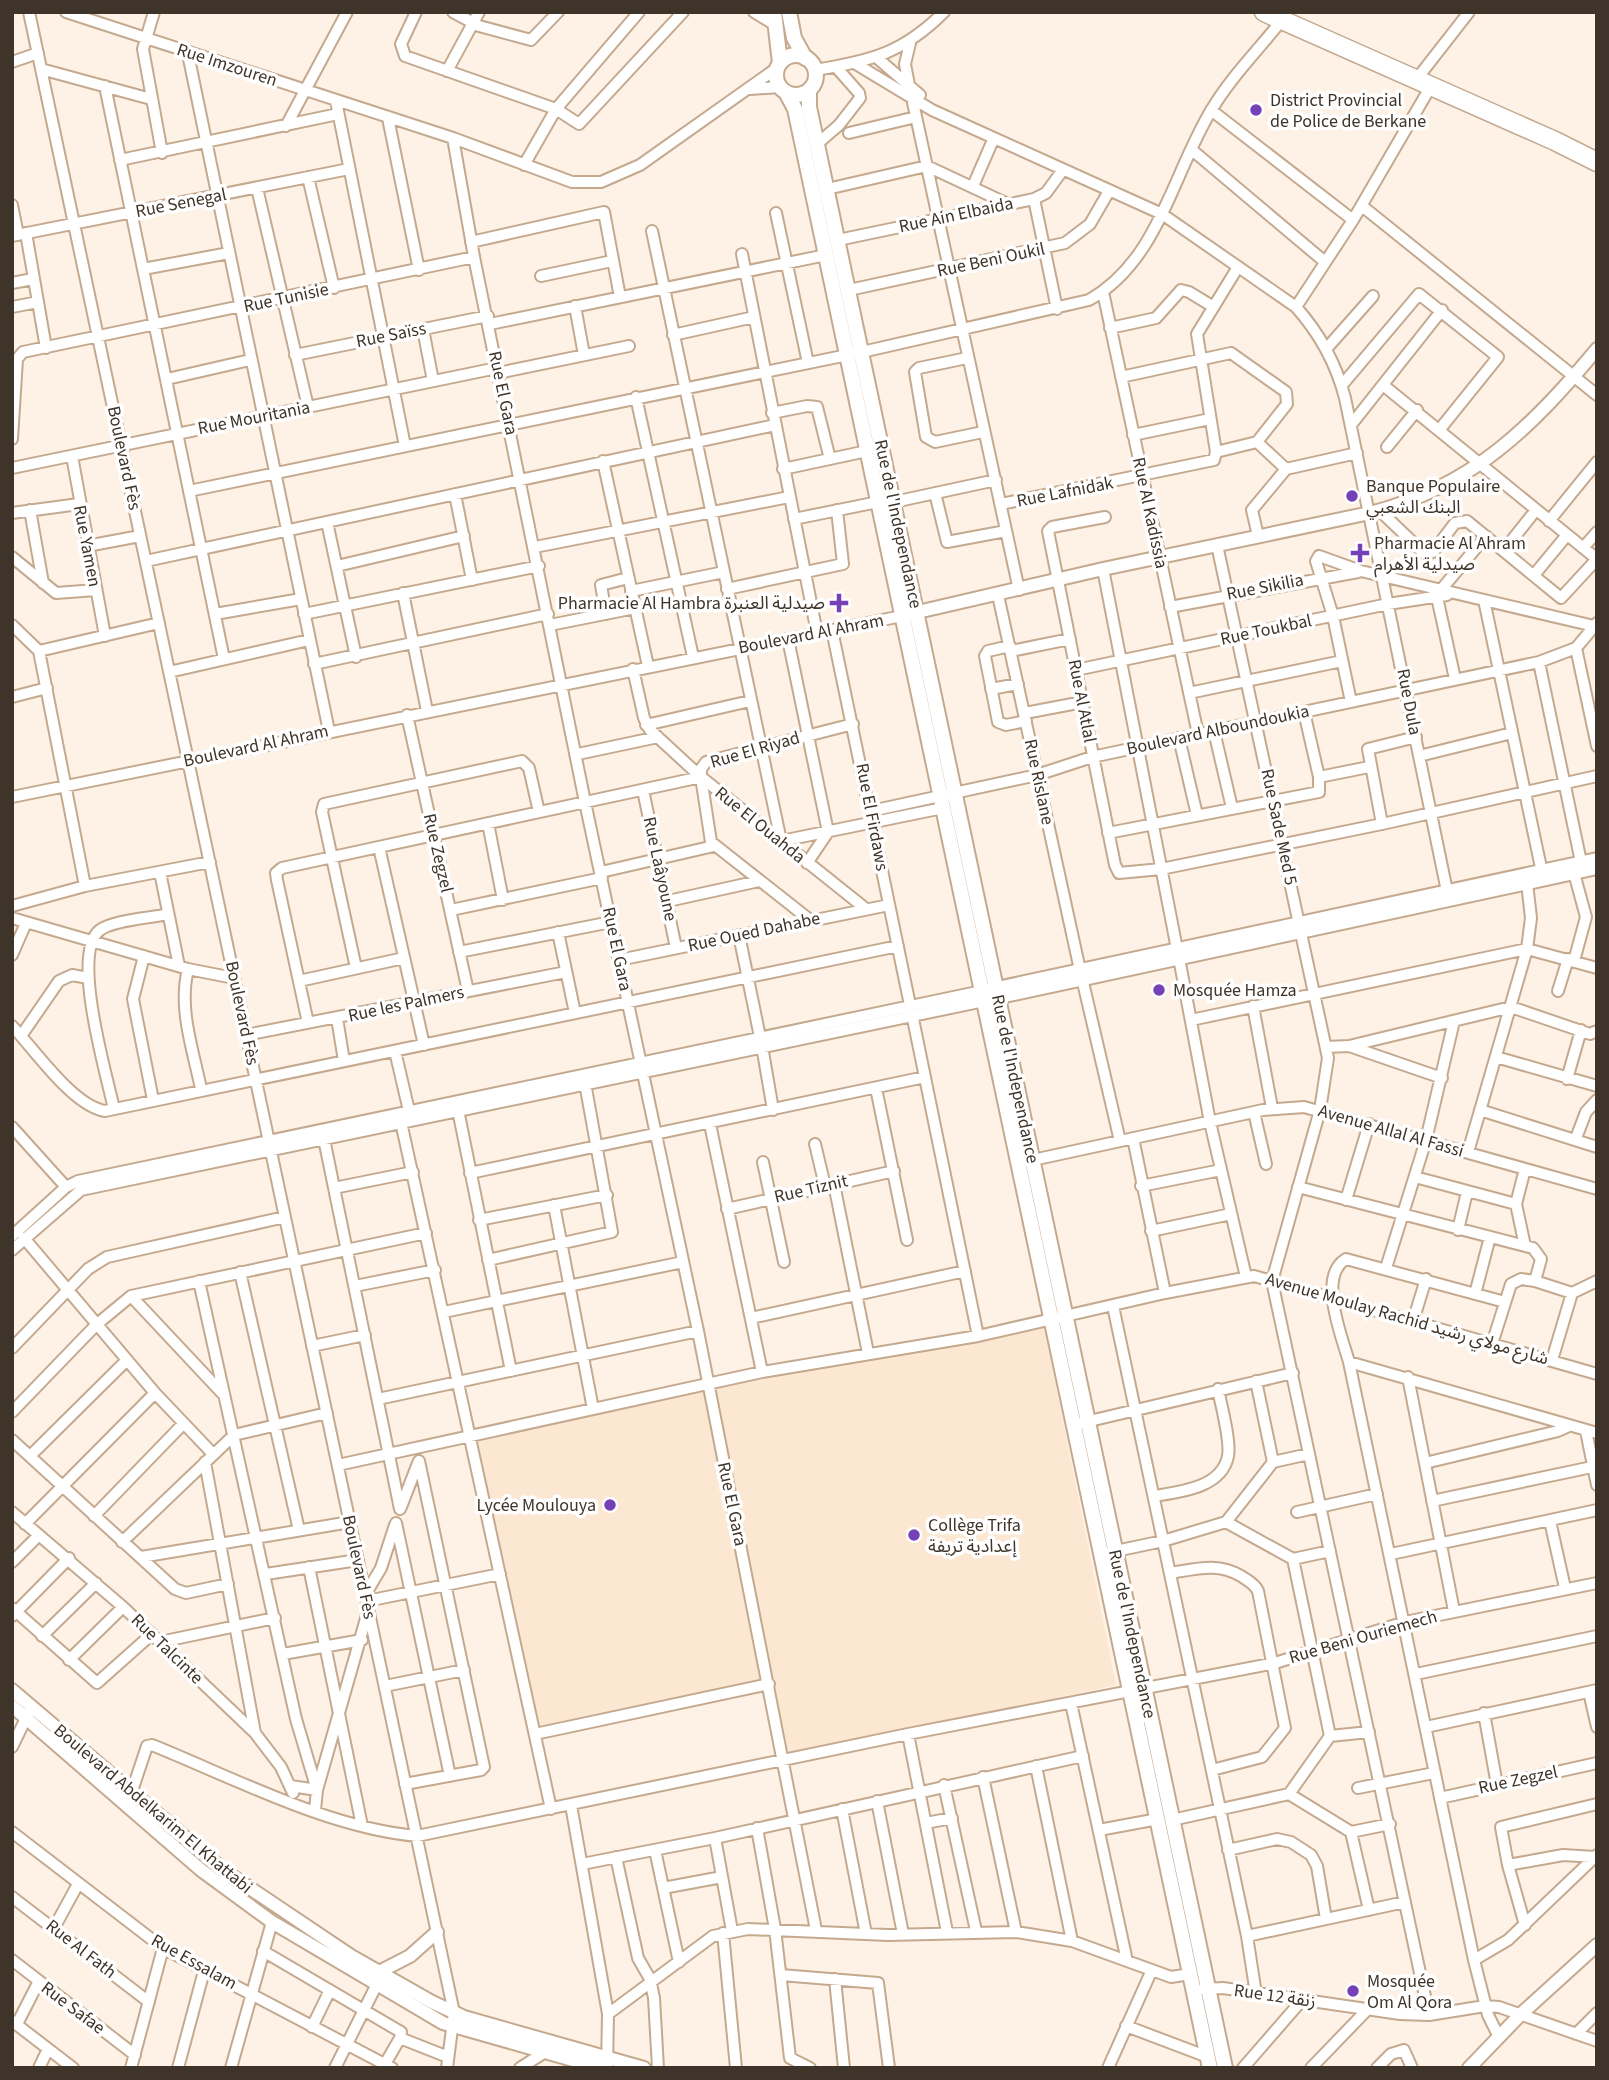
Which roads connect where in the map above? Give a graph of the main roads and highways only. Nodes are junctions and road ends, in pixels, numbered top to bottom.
1 (789, 12) edge
2 (1264, 12) edge
3 (775, 19) edge
4 (805, 58) junction
5 (779, 65) junction
6 (783, 90) junction
7 (809, 90) junction
8 (1597, 162) edge
9 (946, 799) junction
10 (1165, 1819) junction
11 (1201, 1989) junction
12 (1209, 2062) edge
13 (1225, 2068) edge

1 - 4 main road
2 - 8 highway
3 - 5 main road
4 - 5 main road
4 - 7 main road
5 - 6 main road
6 - 7 main road
6 - 9 main road, Rue de l'Independance
7 - 9 main road, Rue de l'Independance
9 - 10 main road, Rue de l'Independance
10 - 11 main road, Rue de l'Independance
10 - 11 main road, Rue de l'Independance
11 - 12 main road, Rue de l'Independance
11 - 13 main road, Rue de l'Independance

